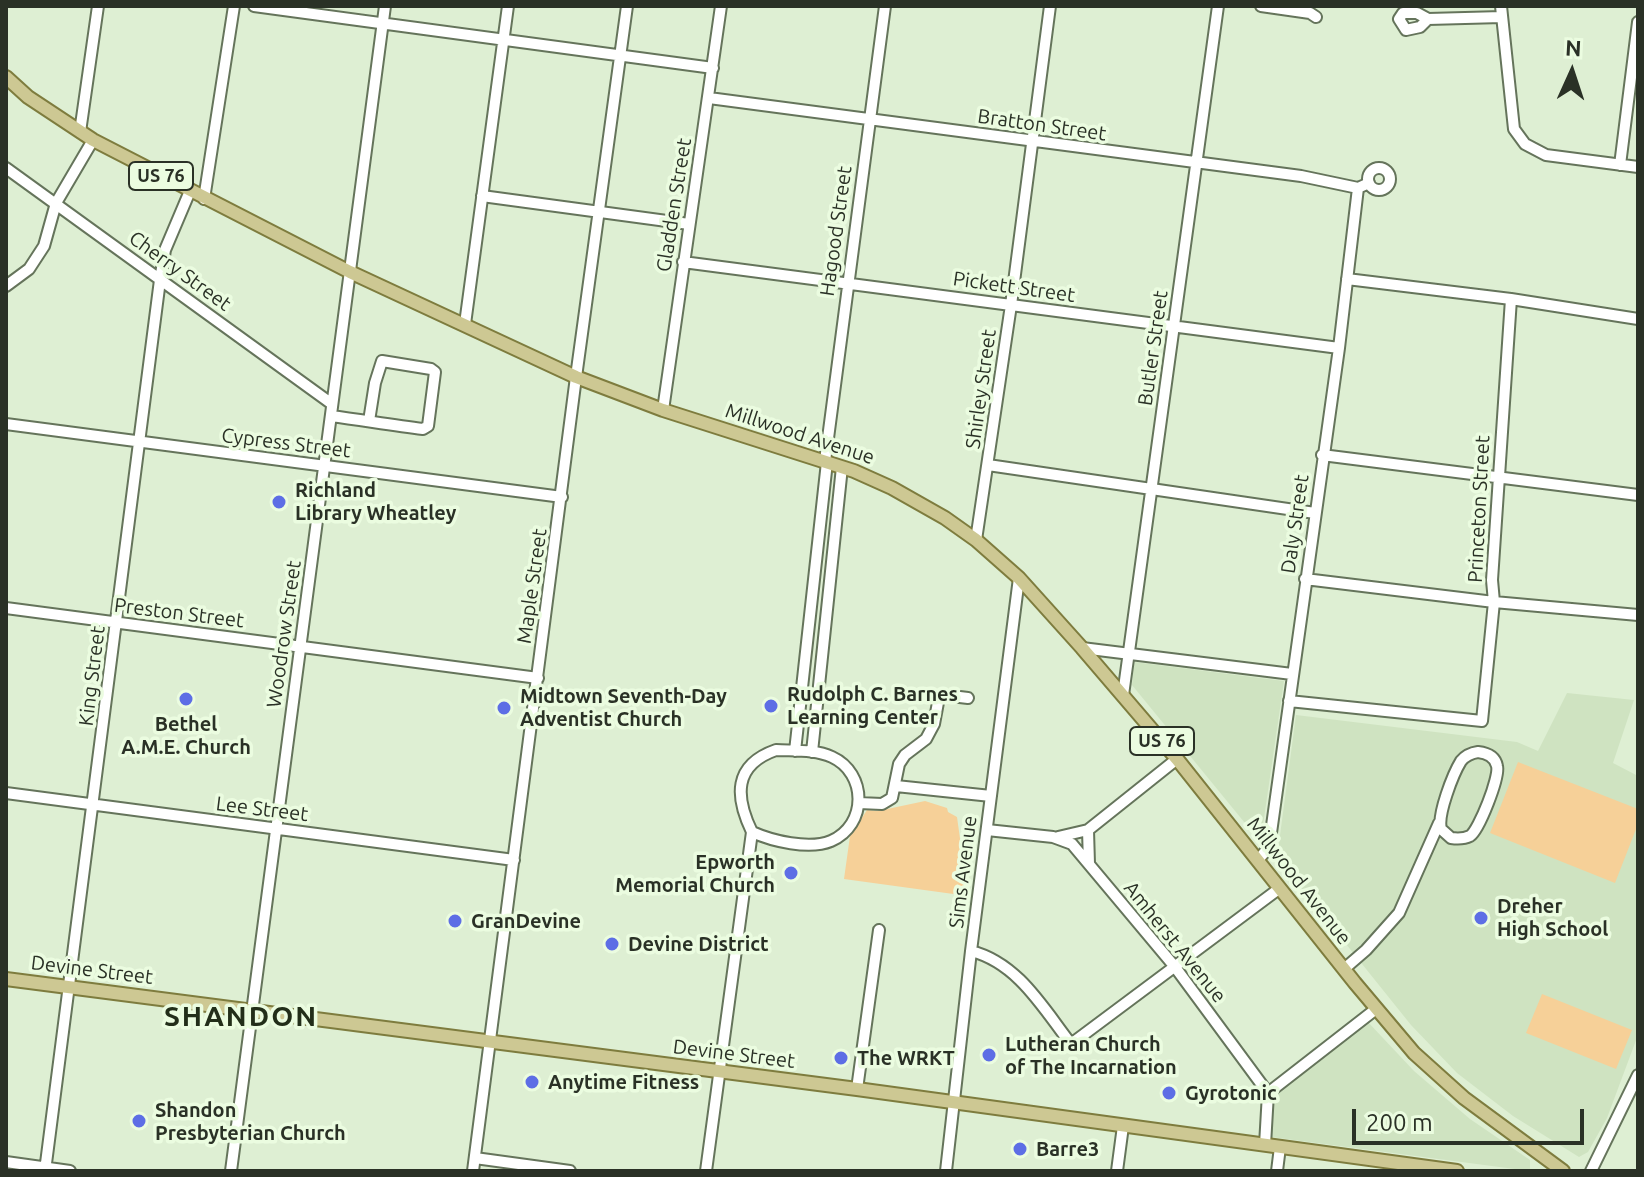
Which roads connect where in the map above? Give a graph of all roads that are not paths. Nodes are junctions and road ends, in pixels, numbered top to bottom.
1 (98, 6) edge
2 (234, 6) edge
3 (254, 6) edge
4 (385, 6) edge
5 (508, 6) edge
6 (627, 6) edge
7 (721, 6) edge
8 (885, 6) edge
9 (1050, 6) edge
10 (1218, 6) edge
11 (1261, 6) edge
12 (1501, 11) edge
13 (1316, 17) dead end
14 (1428, 19) dead end
15 (1638, 22) edge
16 (382, 23) junction
17 (503, 38) junction
18 (621, 54) junction
19 (713, 68) junction
20 (6, 77) edge
21 (709, 98) junction
22 (871, 118) junction
23 (80, 132) junction
24 (93, 140) junction
25 (1034, 142) junction
26 (1196, 164) junction
27 (1620, 165) junction
28 (1638, 167) edge
29 (6, 168) edge
30 (1369, 183) dead end
31 (1358, 188) junction
32 (190, 191) junction
33 (482, 196) junction
34 (204, 199) junction
35 (56, 203) junction
36 (600, 212) junction
37 (689, 224) junction
38 (683, 262) junction
39 (350, 272) junction
40 (1347, 279) junction
41 (160, 280) junction
42 (847, 282) junction
43 (6, 286) edge
44 (1511, 299) junction
45 (1011, 305) junction
46 (1638, 319) edge
47 (465, 324) junction
48 (1175, 326) junction
49 (1339, 348) junction
50 (576, 377) junction
51 (331, 410) junction
52 (663, 410) junction
53 (369, 421) junction
54 (6, 424) edge
55 (141, 442) junction
56 (1322, 455) junction
57 (826, 461) junction
58 (988, 465) junction
59 (324, 466) junction
60 (842, 467) junction
61 (1498, 477) junction
62 (1152, 490) junction
63 (1638, 495) edge
64 (562, 497) junction
65 (1315, 513) junction
66 (976, 540) junction
67 (1019, 578) junction
68 (1305, 579) junction
69 (1494, 602) junction
70 (6, 608) edge
71 (1638, 614) edge
72 (117, 623) junction
73 (300, 647) junction
74 (1082, 648) junction
75 (1129, 654) junction
76 (1292, 674) junction
77 (538, 678) junction
78 (1123, 695) junction
79 (968, 698) dead end
80 (1289, 701) junction
81 (795, 751) junction
82 (812, 752) junction
83 (1177, 759) junction
84 (896, 786) junction
85 (6, 793) edge
86 (991, 796) junction
87 (859, 803) junction
88 (93, 805) junction
89 (1439, 822) junction
90 (276, 829) junction
91 (987, 830) junction
92 (1088, 830) junction
93 (752, 832) junction
94 (1053, 837) junction
95 (514, 860) junction
96 (1258, 860) junction
97 (1089, 865) junction
98 (1280, 888) junction
99 (879, 930) dead end
100 (971, 951) junction
101 (1175, 967) junction
102 (1344, 969) junction
103 (6, 979) edge
104 (69, 987) junction
105 (1376, 1009) junction
106 (252, 1011) junction
107 (490, 1042) junction
108 (719, 1072) junction
109 (1638, 1075) edge
110 (857, 1089) junction
111 (1268, 1093) junction
112 (955, 1104) junction
113 (1123, 1126) junction
114 (1265, 1145) junction
115 (1280, 1147) junction
116 (475, 1158) junction
117 (6, 1162) edge
118 (45, 1169) edge
119 (1421, 1169) edge
120 (70, 1171) edge
121 (231, 1171) edge
122 (473, 1171) edge
123 (570, 1171) edge
124 (706, 1171) edge
125 (946, 1171) edge
126 (1117, 1171) edge
127 (1277, 1171) edge
128 (1457, 1171) edge
129 (1563, 1171) edge
130 (1591, 1171) edge

1 - 23 street
2 - 34 street
3 - 16 street
4 - 16 street, Woodrow Street
5 - 17 street
6 - 18 street, Maple Street
7 - 19 street, Gladden Street
8 - 22 street, Hagood Street
9 - 25 street, Shirley Street
10 - 26 street, Butler Street
11 - 13 street
12 - 14 street
12 - 27 street
15 - 27 street
16 - 17 street
16 - 39 street, Woodrow Street
17 - 18 street
17 - 33 street
18 - 19 street
18 - 36 street, Maple Street
19 - 21 street, Gladden Street
20 - 23 main road, Millwood Avenue / US 76
21 - 22 street, Bratton Street
21 - 37 street, Gladden Street
22 - 25 street, Bratton Street
22 - 42 street, Hagood Street
23 - 24 main road, Millwood Avenue / US 76
24 - 32 main road, Millwood Avenue / US 76
24 - 35 street
25 - 26 street, Bratton Street
25 - 45 street, Shirley Street
26 - 31 street, Bratton Street
26 - 48 street, Butler Street
27 - 28 street
29 - 35 street, Cherry Street
30 - 31 street
31 - 40 street, Daly Street
32 - 34 main road, Millwood Avenue / US 76
32 - 41 street, King Street
33 - 36 street
33 - 47 street
34 - 39 main road, Millwood Avenue / US 76
35 - 41 street, Cherry Street
35 - 43 street
36 - 37 street
36 - 50 street, Maple Street
37 - 38 street, Gladden Street
38 - 42 street, Pickett Street
38 - 52 street, Gladden Street
39 - 47 main road, Millwood Avenue / US 76
39 - 51 street, Woodrow Street
40 - 44 street
40 - 49 street, Daly Street
41 - 51 street, Cherry Street
41 - 55 street, King Street
42 - 45 street, Pickett Street
42 - 57 street, Hagood Street
44 - 46 street
44 - 61 street, Princeton Street
45 - 48 street, Pickett Street
45 - 58 street, Shirley Street
47 - 50 main road, Millwood Avenue / US 76
48 - 49 street, Pickett Street
48 - 62 street, Butler Street
49 - 56 street, Daly Street
50 - 52 main road, Millwood Avenue / US 76
50 - 64 street, Maple Street
51 - 53 street
51 - 59 street, Woodrow Street
52 - 57 main road, Millwood Avenue / US 76
53 - 53 street
54 - 55 street, Cypress Street
55 - 59 street, Cypress Street
55 - 72 street, King Street
56 - 61 street
56 - 65 street, Daly Street
57 - 60 main road, Millwood Avenue / US 76
57 - 81 street, Hagood Street
58 - 62 street
58 - 66 street, Shirley Street
59 - 64 street, Cypress Street
59 - 73 street, Woodrow Street
60 - 66 main road, Millwood Avenue / US 76
60 - 82 street
61 - 63 street
61 - 69 street, Princeton Street
62 - 65 street
62 - 75 street, Butler Street
64 - 77 street, Maple Street
65 - 68 street, Daly Street
66 - 67 main road, Millwood Avenue / US 76
67 - 74 main road, Millwood Avenue / US 76
67 - 86 street, Sims Avenue
68 - 69 street
68 - 76 street, Daly Street
69 - 71 street
69 - 80 street, Princeton Street
70 - 72 street, Preston Street
72 - 73 street, Preston Street
72 - 88 street, King Street
73 - 77 street, Preston Street
73 - 90 street, Woodrow Street
74 - 75 street
74 - 78 main road, Millwood Avenue / US 76
75 - 76 street
75 - 78 street, Butler Street
76 - 80 street, Daly Street
77 - 95 street, Maple Street
78 - 83 main road, Millwood Avenue / US 76
79 - 84 street
80 - 96 street, Daly Street
81 - 82 street
81 - 93 street
82 - 87 street
83 - 92 street
83 - 96 main road, Millwood Avenue / US 76
84 - 86 street
84 - 87 street
85 - 88 street, Lee Street
86 - 91 street, Sims Avenue
87 - 93 street
88 - 90 street, Lee Street
88 - 104 street, King Street
89 - 89 street
89 - 102 street
90 - 95 street, Lee Street
90 - 106 street, Woodrow Street
91 - 94 street, Amherst Avenue
91 - 100 street, Sims Avenue
92 - 94 street
92 - 97 street
93 - 108 street
94 - 97 street, Amherst Avenue
95 - 107 street, Maple Street
96 - 98 main road, Millwood Avenue / US 76
97 - 101 street, Amherst Avenue
98 - 101 street
98 - 102 main road, Millwood Avenue / US 76
99 - 110 street
100 - 101 street
100 - 112 street, Sims Avenue
101 - 111 street, Amherst Avenue
102 - 105 main road, Millwood Avenue / US 76
103 - 104 main road, Devine Street
104 - 106 main road, Devine Street
104 - 118 street, King Street
105 - 111 street
105 - 129 main road, Millwood Avenue / US 76
106 - 107 main road, Devine Street
106 - 121 street, Woodrow Street
107 - 108 main road, Devine Street
107 - 116 street, Maple Street
108 - 110 main road, Devine Street
108 - 124 street
109 - 130 street
110 - 112 main road, Devine Street
111 - 114 street
112 - 113 main road, Devine Street
112 - 125 street, Sims Avenue
113 - 114 main road, Devine Street
113 - 126 street
114 - 115 main road, Devine Street
115 - 119 main road, Devine Street
115 - 127 street
116 - 122 street, Maple Street
116 - 123 street
117 - 118 street
118 - 120 street
119 - 128 main road, Devine Street

